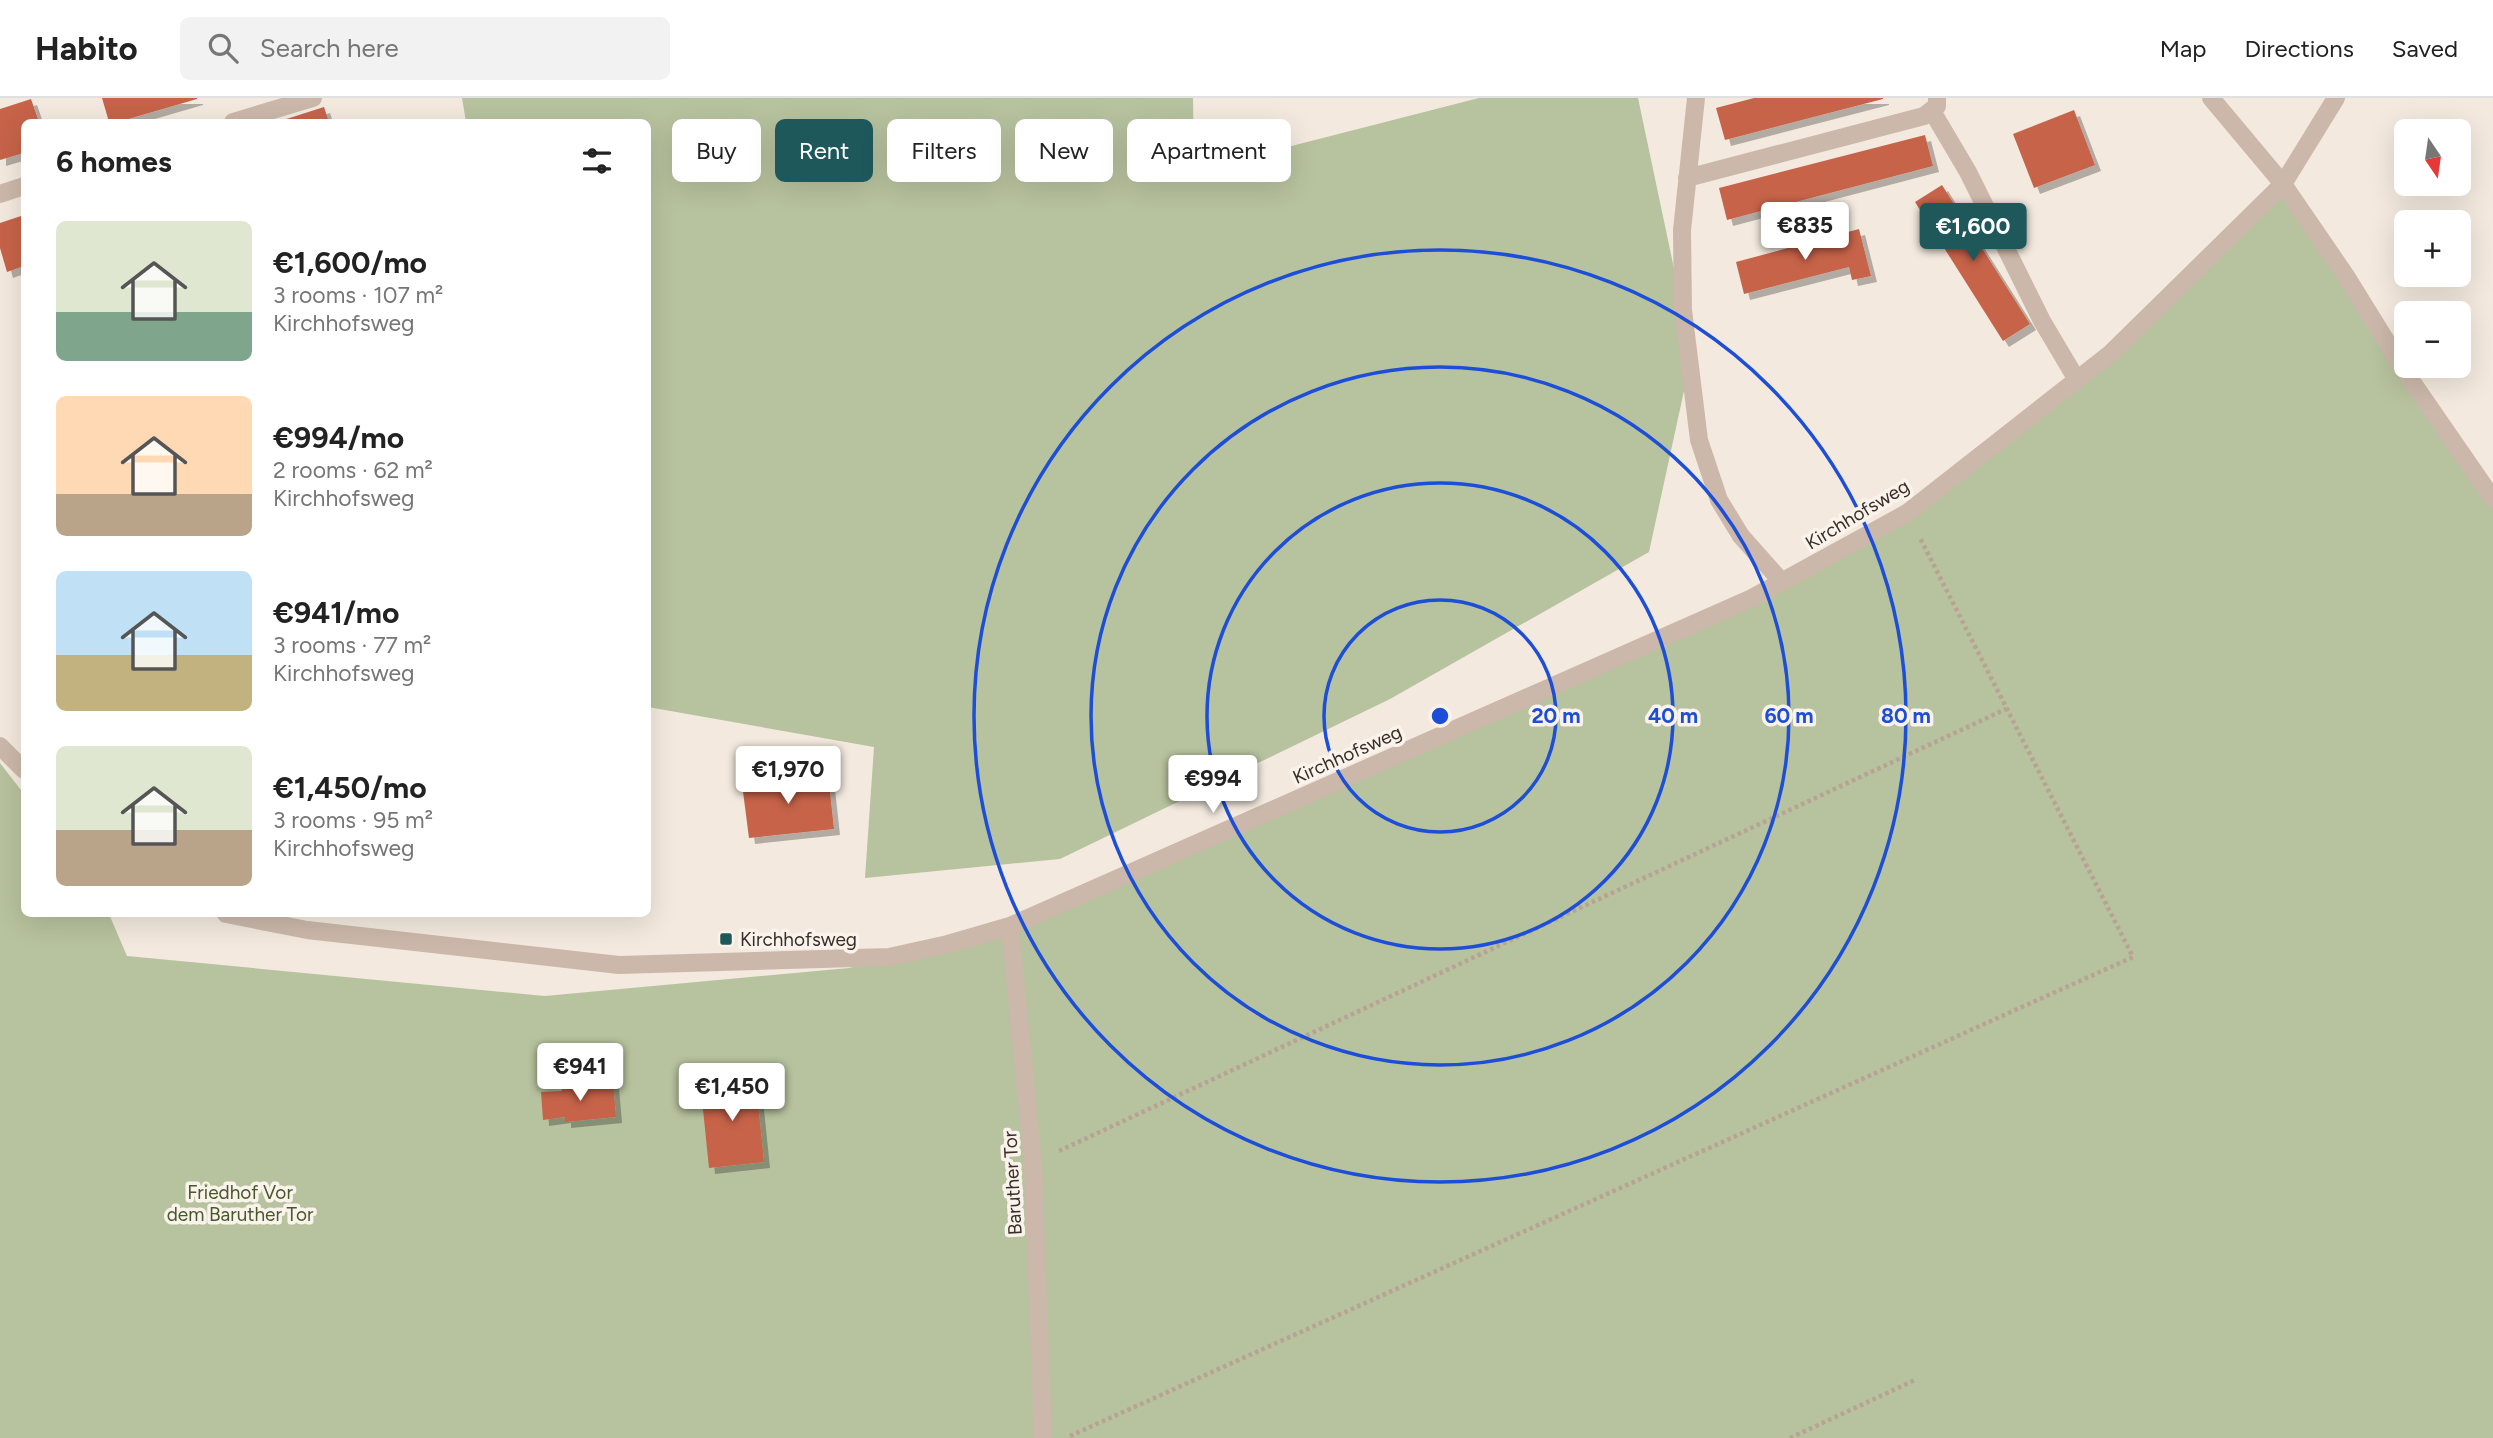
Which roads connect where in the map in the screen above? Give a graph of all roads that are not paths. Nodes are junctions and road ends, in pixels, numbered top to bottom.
1 (313, 98) edge
2 (1696, 98) edge
3 (2211, 98) edge
4 (2336, 98) edge
5 (1935, 104) edge
6 (243, 119) edge
7 (1687, 178) junction
8 (2283, 184) junction
9 (21, 187) edge
10 (0, 194) edge
11 (2077, 380) junction
12 (2493, 499) edge
13 (1782, 582) junction
14 (0, 746) edge
15 (21, 767) edge
16 (241, 917) edge
17 (1010, 926) junction
18 (1043, 1438) edge

1 - 6 street
2 - 7 street
3 - 8 street
4 - 8 street, Kirchhofsweg
5 - 7 street
5 - 11 street
7 - 13 street
8 - 11 street, Kirchhofsweg
8 - 12 street
9 - 10 street
11 - 13 street, Kirchhofsweg
13 - 17 street, Kirchhofsweg
14 - 15 street
16 - 17 street, Kirchhofsweg
17 - 18 street, Baruther Tor

